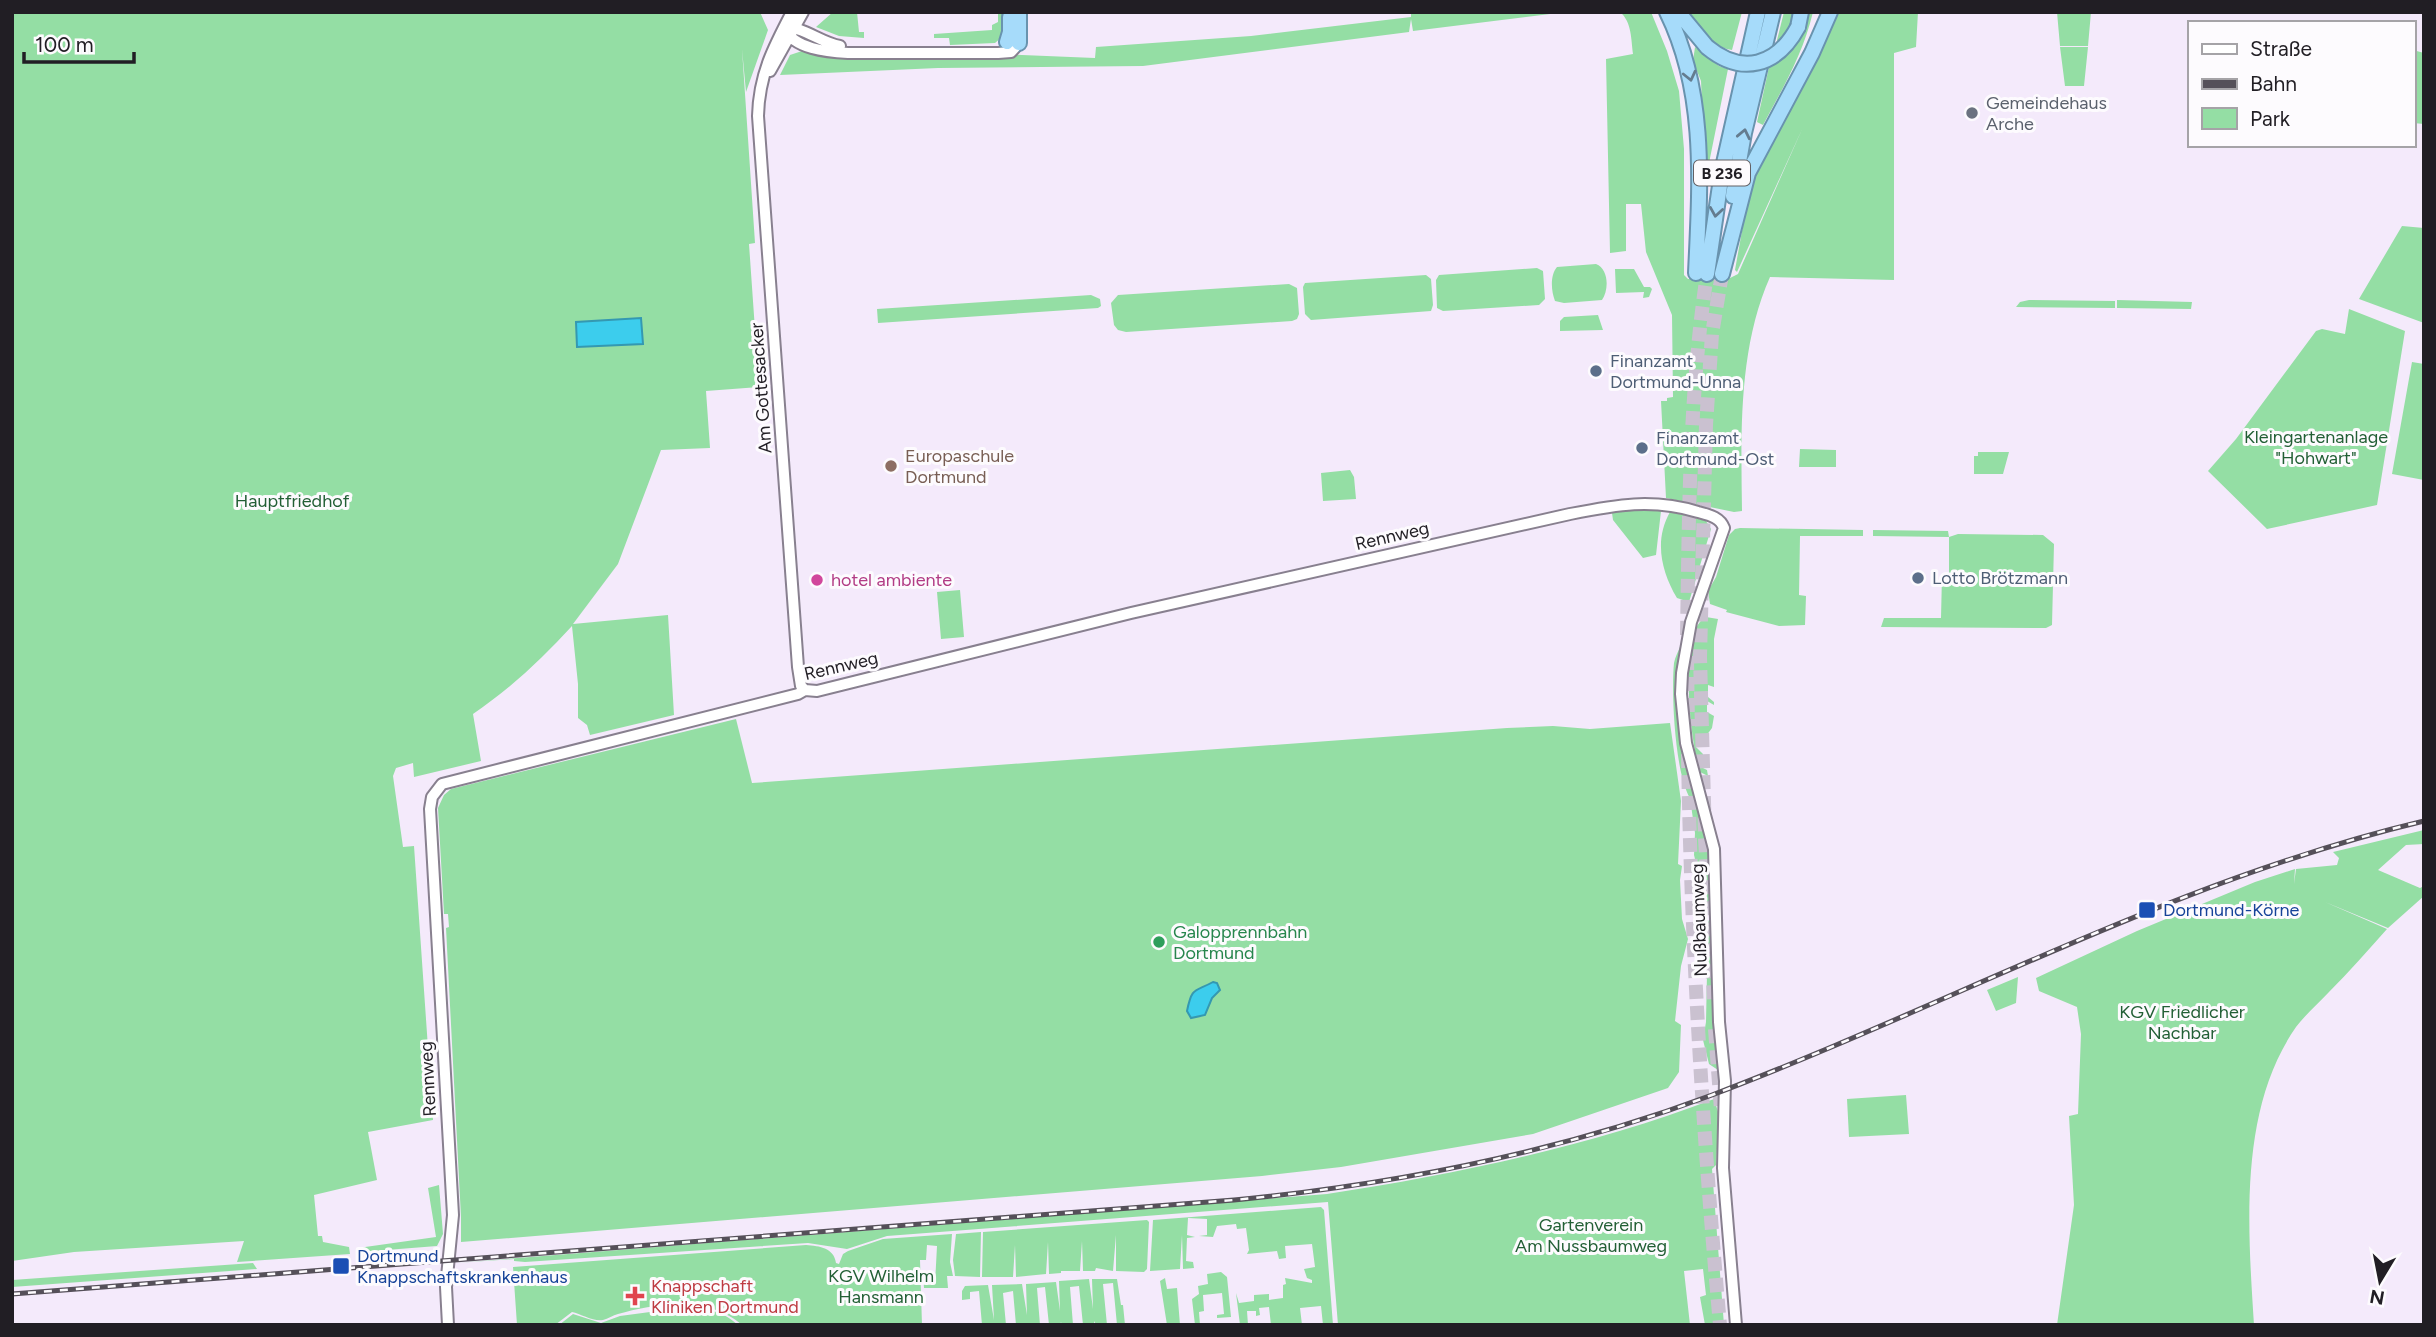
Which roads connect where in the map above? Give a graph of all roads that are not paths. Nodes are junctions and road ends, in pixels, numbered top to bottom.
1 (792, 12) edge
2 (803, 12) edge
3 (1010, 12) edge
4 (1019, 12) edge
5 (1667, 12) edge
6 (1678, 12) edge
7 (1758, 12) edge
8 (1773, 12) edge
9 (1801, 12) edge
10 (1819, 12) edge
11 (1830, 12) edge
12 (789, 30) junction
13 (1012, 46) junction
14 (1797, 78) junction
15 (1709, 273) junction
16 (1723, 524) joint
17 (805, 690) junction
18 (448, 1325) edge
19 (1736, 1325) edge

1 - 12 street, Am Gottesacker
2 - 12 street, Am Gottesacker
3 - 13 highway
4 - 13 highway
5 -> 15 highway
6 - 9 highway, bridge
7 -> 15 highway, B 236
15 -> 8 highway, B 236
10 - 14 highway
11 - 14 highway
12 - 13 street
12 - 17 street, Am Gottesacker
14 - 15 highway
16 - 17 street, Rennweg
16 - 19 street, Nußbaumweg
17 - 18 street, Rennweg

